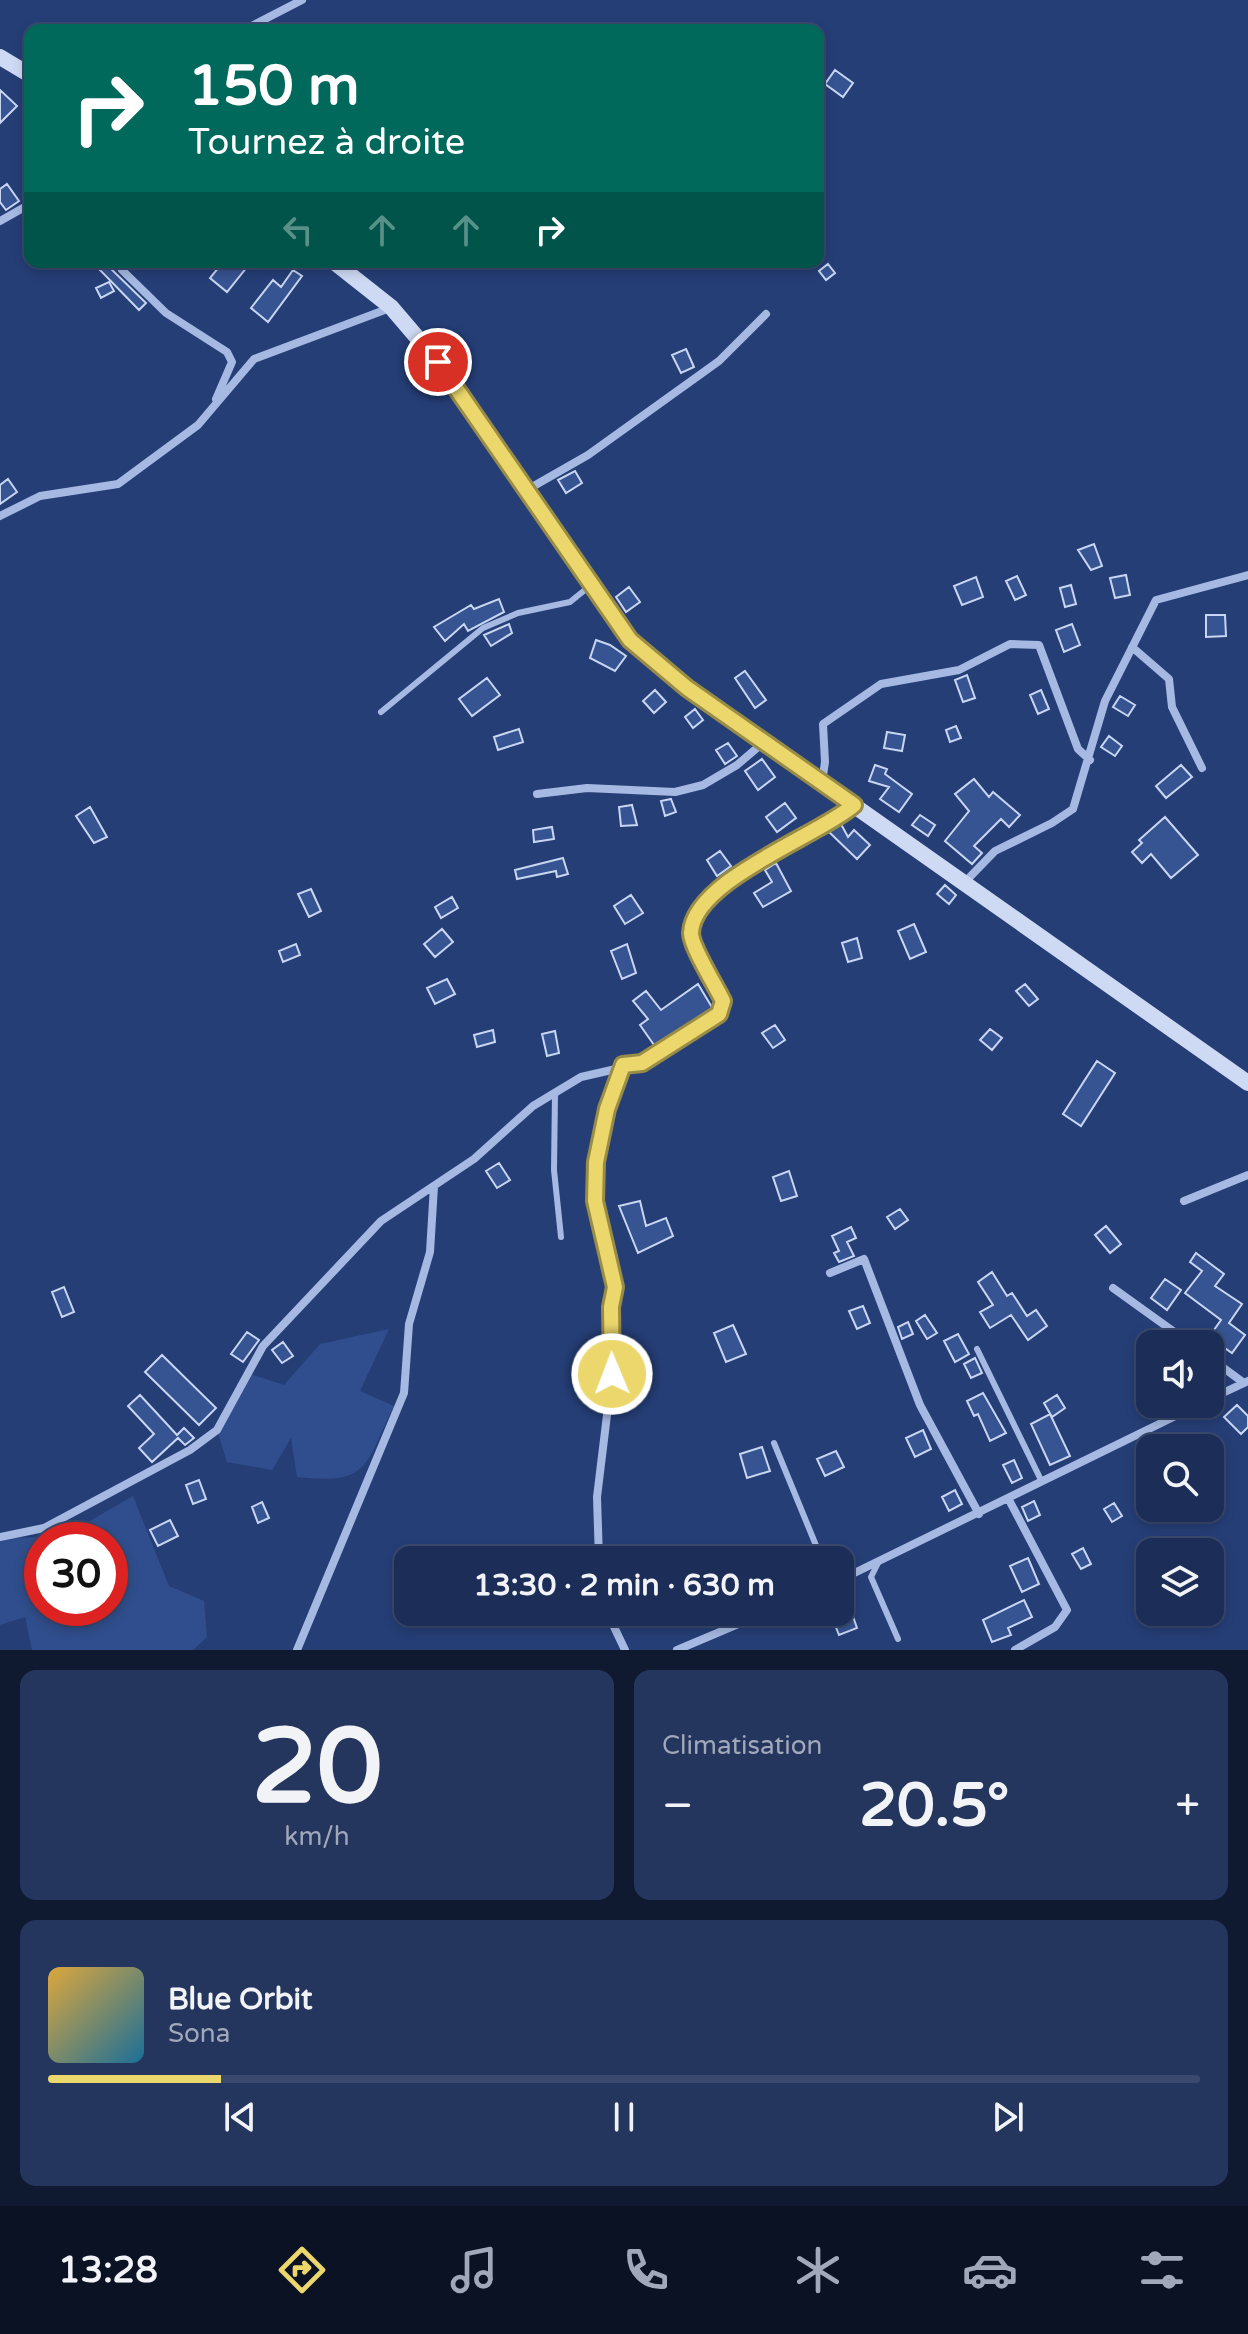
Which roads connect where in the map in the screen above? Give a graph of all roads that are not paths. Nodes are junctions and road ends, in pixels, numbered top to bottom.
1 (302, 0) edge
2 (256, 24) edge
3 (0, 57) edge
4 (24, 71) edge
5 (24, 207) edge
6 (0, 221) edge
7 (342, 268) edge
8 (122, 270) dead end
9 (391, 307) junction
10 (766, 314) dead end
11 (213, 407) junction
12 (525, 491) junction
13 (0, 516) edge
14 (1248, 575) edge
15 (591, 585) junction
16 (1132, 647) junction
17 (381, 712) dead end
18 (764, 742) junction
19 (1090, 760) junction
20 (1202, 768) dead end
21 (822, 783) junction
22 (537, 794) dead end
23 (854, 805) junction
24 (964, 883) junction
25 (623, 1065) junction
26 (1248, 1083) edge
27 (555, 1093) junction
28 (1248, 1175) edge
29 (434, 1186) junction
30 (1184, 1201) dead end
31 (561, 1237) dead end
32 (830, 1273) dead end
33 (1113, 1288) dead end
34 (1172, 1330) edge
35 (977, 1349) dead end
36 (1224, 1367) edge
37 (1246, 1382) edge
38 (1224, 1392) edge
39 (1172, 1418) edge
40 (774, 1443) dead end
41 (1042, 1482) junction
42 (1008, 1498) junction
43 (979, 1514) junction
44 (0, 1537) edge
45 (599, 1546) edge
46 (816, 1546) edge
47 (879, 1561) junction
48 (854, 1573) edge
49 (614, 1626) edge
50 (734, 1626) edge
51 (898, 1639) dead end
52 (297, 1650) edge
53 (625, 1650) edge
54 (677, 1650) edge
55 (1015, 1650) edge

1 - 2 street
3 - 4 main road
5 - 6 street
7 - 9 main road
8 - 11 street
9 - 11 street
9 - 12 main road
10 - 12 street
11 - 13 street
12 - 15 main road
14 - 16 street
15 - 17 lane
15 - 18 main road
16 - 19 street
16 - 20 street
18 - 21 main road
18 - 22 street
19 - 21 street
19 - 24 street
21 - 23 main road
23 - 24 main road
23 - 25 street
24 - 26 main road
25 - 27 street
25 - 45 street
27 - 29 street
27 - 31 lane
28 - 30 street
29 - 44 street
29 - 52 street
32 - 43 street
33 - 34 street
35 - 41 lane
36 - 37 street
37 - 38 street
39 - 41 street
40 - 46 lane
41 - 42 street
42 - 43 street
42 - 55 street
43 - 47 street
47 - 48 street
47 - 51 lane
49 - 53 street
50 - 54 street

